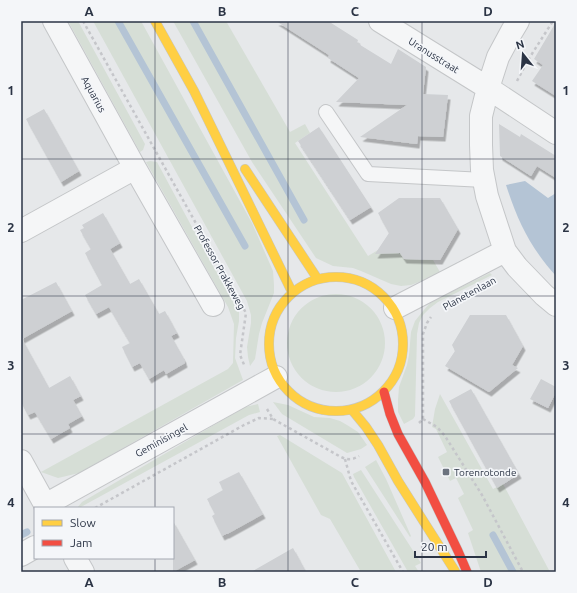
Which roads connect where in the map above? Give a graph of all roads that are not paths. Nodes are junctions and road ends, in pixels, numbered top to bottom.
1 (54, 21) edge
2 (155, 21) edge
3 (380, 21) edge
4 (518, 21) edge
5 (488, 88) junction
6 (194, 91) junction
7 (326, 112) dead end
8 (556, 133) edge
9 (232, 149) dead end
10 (241, 162) dead end
11 (134, 168) junction
12 (484, 180) junction
13 (21, 231) edge
14 (506, 251) junction
15 (317, 278) junction
16 (292, 292) junction
17 (213, 305) dead end
18 (556, 305) edge
19 (395, 308) junction
20 (276, 377) junction
21 (384, 392) junction
22 (352, 410) junction
23 (23, 470) edge
24 (46, 506) edge
25 (34, 548) edge
26 (21, 555) edge
27 (76, 559) edge
28 (83, 572) edge
29 (455, 572) edge
30 (467, 572) edge

1 - 11 street, Aquarius
2 - 6 street
3 - 5 street, Uranusstraat
4 - 5 street
5 - 8 street
5 - 12 street
6 - 9 street
6 - 16 street
7 - 12 lane
10 - 15 street
11 - 13 street
11 - 17 street, Aquarius
12 - 14 street
14 - 18 street
14 - 19 street, Planetenlaan
15 - 16 street
15 - 19 street
16 - 20 street
19 - 21 street
20 - 22 street
20 - 24 street, Geminisingel
21 - 22 street
21 - 30 street
22 - 29 street
23 - 24 street
25 - 26 street
27 - 28 street

